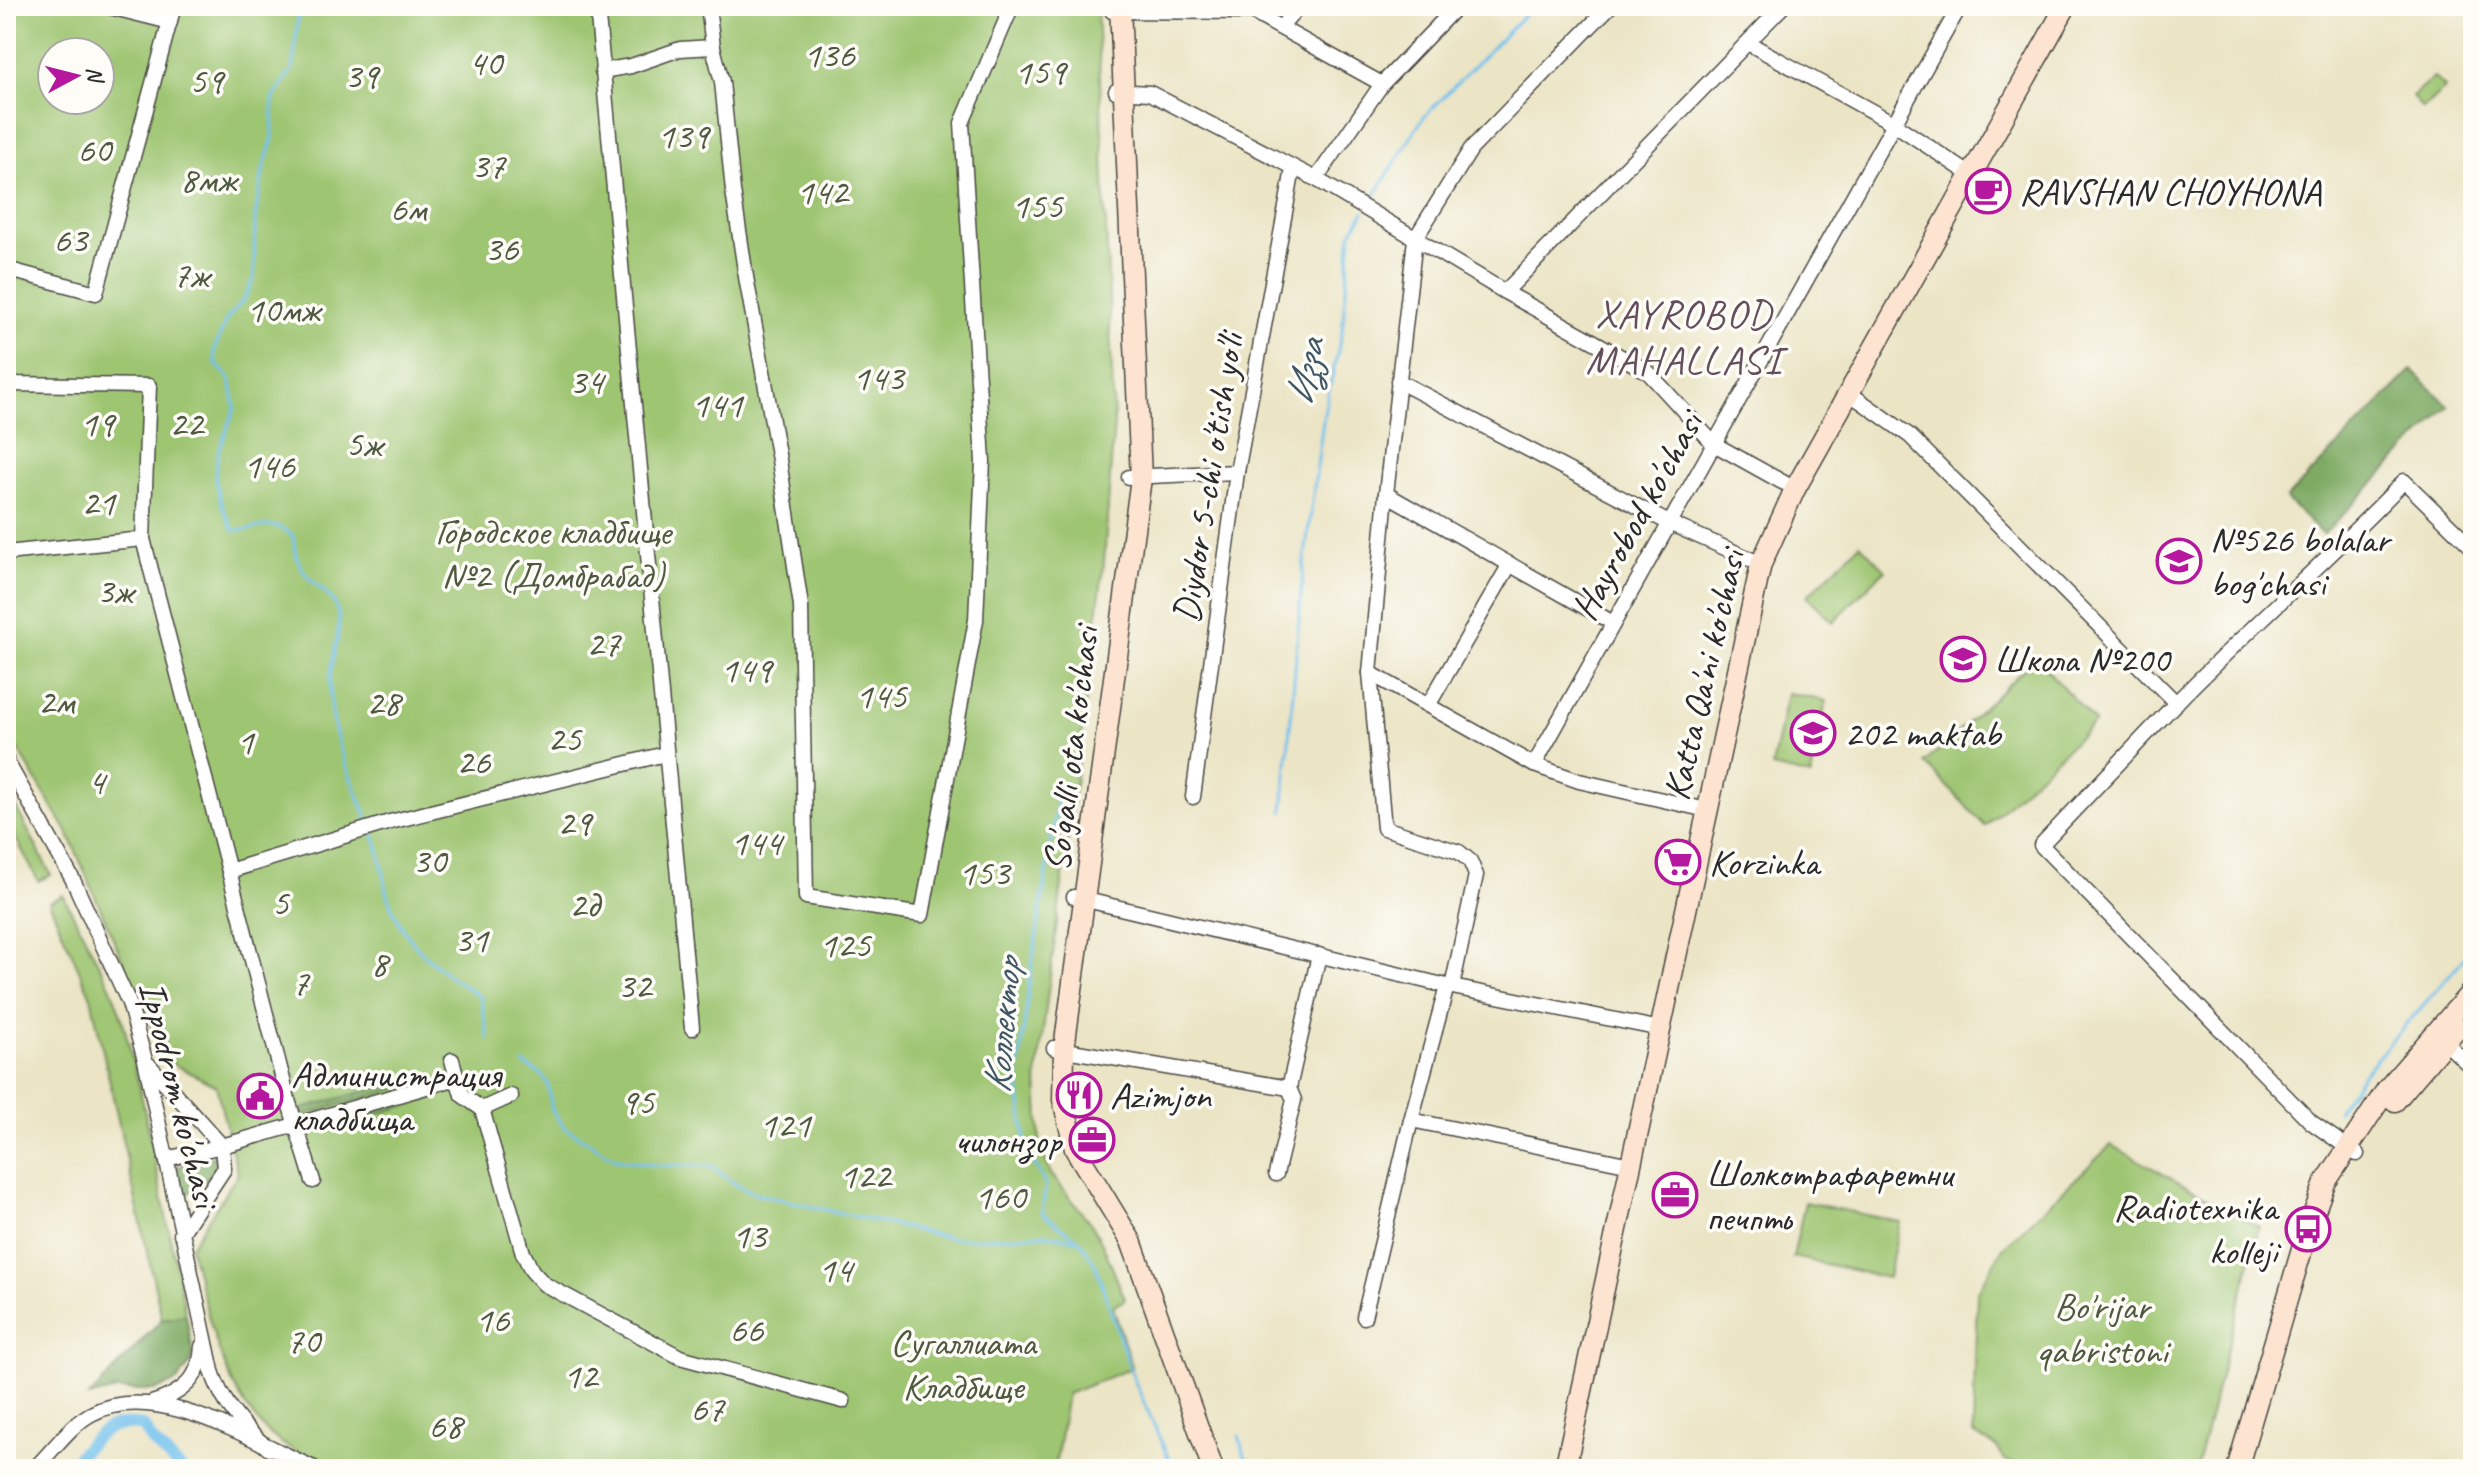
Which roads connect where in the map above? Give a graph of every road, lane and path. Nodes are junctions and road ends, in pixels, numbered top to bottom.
1 (106, 6) edge
2 (174, 6) edge
3 (597, 6) edge
4 (708, 6) edge
5 (1012, 6) edge
6 (1299, 6) edge
7 (1457, 6) edge
8 (1610, 6) edge
9 (1783, 6) edge
10 (1960, 6) edge
11 (2066, 6) edge
12 (1116, 8) edge
13 (1252, 9) edge
14 (170, 22) junction
15 (1282, 26) junction
16 (1748, 43) junction
17 (713, 47) junction
18 (602, 71) junction
19 (1382, 84) junction
20 (1120, 90) junction
21 (1893, 123) junction
22 (1293, 169) junction
23 (1971, 175) junction
24 (1316, 179) junction
25 (1415, 239) junction
26 (6, 269) edge
27 (1505, 292) junction
28 (1398, 381) junction
29 (6, 384) edge
30 (1849, 393) junction
31 (1714, 444) junction
32 (1237, 472) junction
33 (1135, 478) junction
34 (1795, 489) junction
35 (1386, 494) junction
36 (1669, 523) junction
37 (143, 539) junction
38 (2473, 548) edge
39 (6, 553) edge
40 (1510, 564) junction
41 (1761, 564) junction
42 (1613, 623) junction
43 (1370, 673) junction
44 (2176, 703) junction
45 (1429, 704) junction
46 (665, 754) junction
47 (6, 760) edge
48 (1534, 765) junction
49 (1193, 797) dead end
50 (1707, 810) junction
51 (229, 871) junction
52 (1080, 898) junction
53 (1319, 955) junction
54 (1450, 986) junction
55 (2473, 990) edge
56 (2473, 1010) edge
57 (692, 1028) dead end
58 (1661, 1029) junction
59 (2440, 1037) junction
60 (1059, 1049) junction
61 (145, 1060) junction
62 (452, 1060) dead end
63 (2473, 1069) edge
64 (457, 1078) junction
65 (1289, 1088) junction
66 (511, 1096) dead end
67 (482, 1109) junction
68 (1411, 1120) junction
69 (296, 1125) junction
70 (222, 1146) junction
71 (2353, 1150) junction
72 (166, 1159) junction
73 (1631, 1165) junction
74 (1276, 1174) dead end
75 (313, 1181) dead end
76 (181, 1234) junction
77 (1364, 1317) dead end
78 (201, 1326) junction
79 (843, 1401) dead end
80 (152, 1403) junction
81 (269, 1449) junction
82 (34, 1469) edge
83 (316, 1469) edge
84 (1200, 1469) edge
85 (1213, 1469) edge
86 (1565, 1469) edge
87 (2237, 1469) edge
88 (2250, 1469) edge

1 - 14 street
2 - 14 street
3 - 18 street
4 - 17 street
5 - 17 street
6 - 15 street
7 - 19 street
8 - 25 street
9 - 16 street
10 - 21 street, Hayrobod ko'chasi
11 - 23 main road, Katta Qa'ni ko'chasi
12 - 13 street
12 - 20 main road, So'galli ota ko'chasi
13 - 15 street
14 - 26 street
15 - 19 street
16 - 21 street
16 - 27 street
17 - 18 street
18 - 46 street
19 - 24 street
20 - 22 street
20 - 33 main road, So'galli ota ko'chasi
21 - 23 street
21 - 31 street, Hayrobod ko'chasi
22 - 24 street
22 - 32 street, Diydor 5-chi o'tish yo'li
23 - 30 main road, Katta Qa'ni ko'chasi
24 - 25 street
25 - 27 street
25 - 28 street
27 - 31 street
28 - 35 street
28 - 36 street
29 - 37 street
30 - 34 main road, Katta Qa'ni ko'chasi
30 - 44 street
31 - 34 street
31 - 36 street, Hayrobod ko'chasi
32 - 33 street
32 - 49 street, Diydor 5-chi o'tish yo'li
33 - 52 main road, So'galli ota ko'chasi
34 - 41 main road, Katta Qa'ni ko'chasi
35 - 40 street
35 - 43 street
36 - 41 street
36 - 42 street, Hayrobod ko'chasi
37 - 39 street
37 - 51 street
38 - 44 street
40 - 42 street
40 - 45 street
41 - 50 main road, Katta Qa'ni ko'chasi
42 - 48 street, Hayrobod ko'chasi
43 - 45 street
43 - 54 street
44 - 71 street
45 - 48 street
46 - 51 street
46 - 57 street
47 - 61 street, Ippodrom ko'chasi
48 - 50 street
50 - 58 main road, Katta Qa'ni ko'chasi
51 - 69 street
52 - 53 street
52 - 60 main road, So'galli ota ko'chasi
53 - 54 street
53 - 65 street
54 - 58 street
54 - 68 street
55 - 59 main road
56 - 59 main road
58 - 73 main road, Katta Qa'ni ko'chasi
59 - 63 street
59 - 71 main road
60 - 65 street
60 - 84 main road, So'galli ota ko'chasi
60 - 85 main road, So'galli ota ko'chasi
61 - 70 street
61 - 72 street, Ippodrom ko'chasi
62 - 64 street
64 - 67 street
64 - 69 street
65 - 74 street
66 - 67 street
67 - 79 street
68 - 73 street
68 - 77 street
69 - 70 street
69 - 75 street
70 - 72 street
70 - 76 street
71 - 87 main road
71 - 88 main road
72 - 76 street, Ippodrom ko'chasi
73 - 86 main road, Katta Qa'ni ko'chasi
76 - 78 street, Ippodrom ko'chasi
78 - 80 street, Ippodrom ko'chasi
78 - 81 street, Ippodrom ko'chasi
80 - 81 street
80 - 82 street
81 - 83 street

